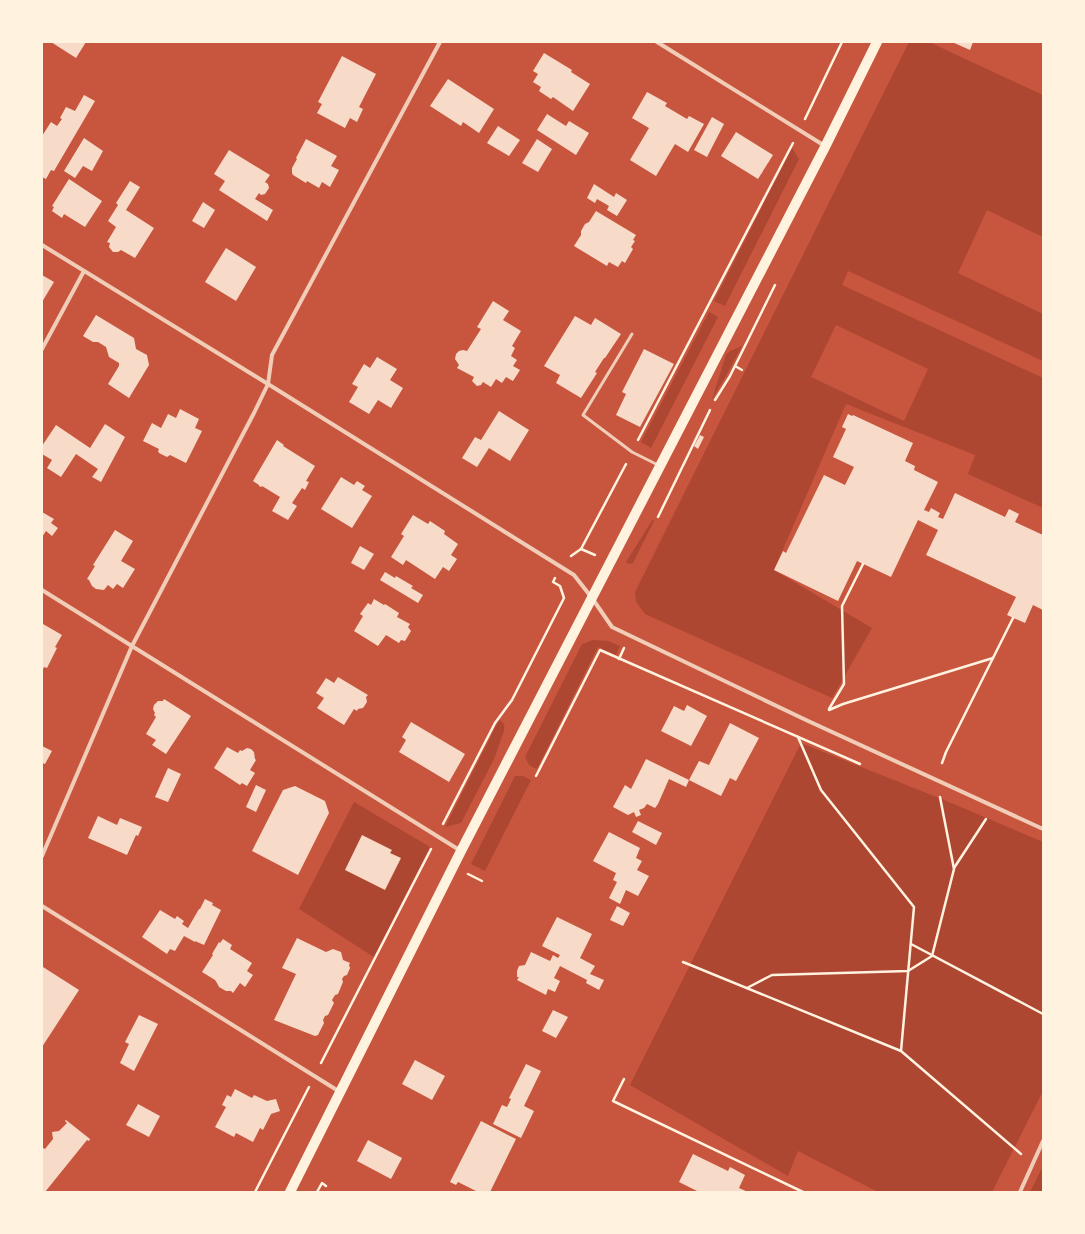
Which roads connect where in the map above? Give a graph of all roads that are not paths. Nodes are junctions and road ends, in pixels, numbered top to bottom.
1 (440, 42) edge
2 (657, 42) edge
3 (877, 42) edge
4 (825, 147) junction
5 (42, 245) edge
6 (84, 271) junction
7 (632, 334) dead end
8 (42, 349) edge
9 (268, 384) junction
10 (660, 466) junction
11 (42, 590) edge
12 (592, 598) junction
13 (132, 646) junction
14 (1043, 829) edge
15 (461, 850) junction
16 (42, 856) edge
17 (42, 906) edge
18 (340, 1092) junction
19 (1043, 1141) edge
20 (290, 1192) edge
21 (1020, 1192) edge

1 - 9 street
2 - 4 street
3 - 4 main road
4 - 10 main road
5 - 6 street
6 - 8 street
6 - 9 street
7 - 10 lane
9 - 12 street
9 - 13 street
10 - 12 main road
11 - 13 street
12 - 14 street
12 - 15 main road
13 - 15 street
13 - 16 street
15 - 18 main road
17 - 18 street
18 - 20 main road
19 - 21 street

